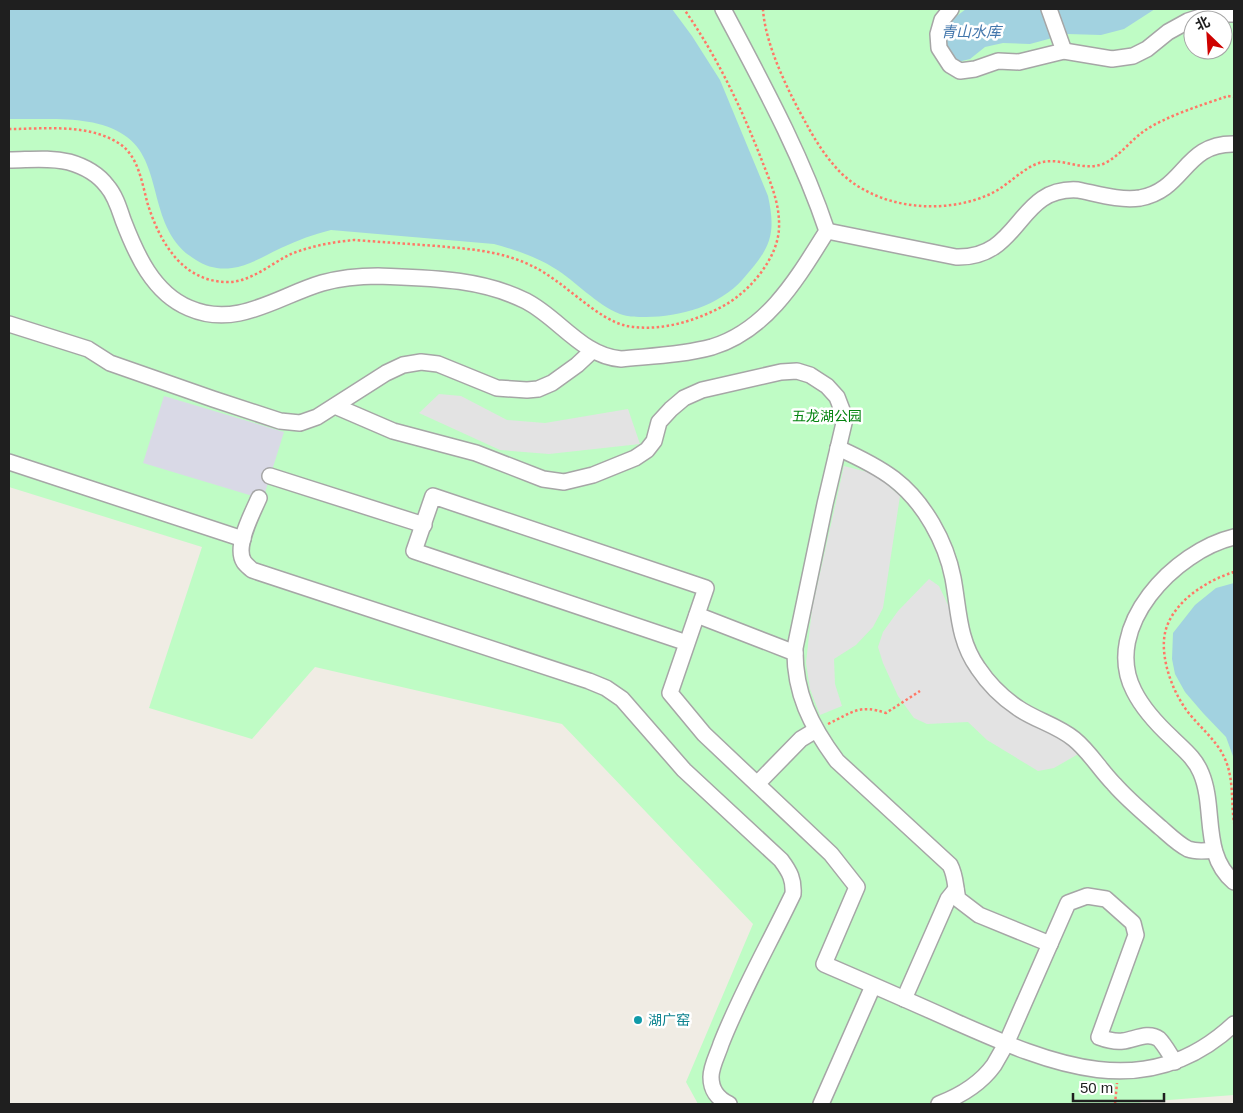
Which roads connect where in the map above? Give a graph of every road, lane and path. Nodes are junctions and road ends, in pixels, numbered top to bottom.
1 (684, 9) edge
2 (723, 9) edge
3 (763, 9) edge
4 (951, 9) edge
5 (1048, 9) edge
6 (1234, 14) edge
7 (1064, 51) junction
8 (1234, 97) edge
9 (9, 129) edge
10 (1234, 144) edge
11 (9, 160) edge
12 (827, 231) junction
13 (9, 324) edge
14 (592, 351) junction
15 (335, 406) junction
16 (838, 448) junction
17 (9, 462) edge
18 (270, 476) dead end
19 (258, 498) dead end
20 (424, 525) junction
21 (1234, 537) edge
22 (243, 539) junction
23 (1234, 572) edge
24 (697, 615) junction
25 (687, 643) junction
26 (795, 653) junction
27 (920, 691) dead end
28 (816, 730) junction
29 (757, 784) junction
30 (1234, 823) edge
31 (1214, 850) junction
32 (1234, 882) edge
33 (956, 888) junction
34 (1050, 944) junction
35 (873, 986) junction
36 (904, 999) junction
37 (1234, 1024) edge
38 (1006, 1044) junction
39 (1175, 1062) junction
40 (1118, 1072) junction
41 (729, 1104) edge
42 (821, 1104) edge
43 (939, 1104) edge
44 (1115, 1104) edge

1 - 9 path
2 - 12 street
3 - 8 path
4 - 7 street
5 - 7 street
6 - 7 street
10 - 12 street
11 - 14 street
12 - 14 street
13 - 15 street
14 - 15 street
15 - 16 street
16 - 26 street
16 - 31 street
17 - 22 street
18 - 20 street
19 - 22 street
20 - 24 street
20 - 25 street
21 - 31 street
22 - 41 street
23 - 30 path
24 - 25 street
24 - 26 street
25 - 29 street
26 - 28 street
27 - 28 path
28 - 29 street
28 - 33 street
29 - 35 street
31 - 32 street
33 - 34 street
33 - 36 street
34 - 38 street
34 - 39 street
35 - 36 street
35 - 42 street
36 - 38 street
37 - 39 street
38 - 40 street
38 - 43 street
39 - 40 street
40 - 44 path

